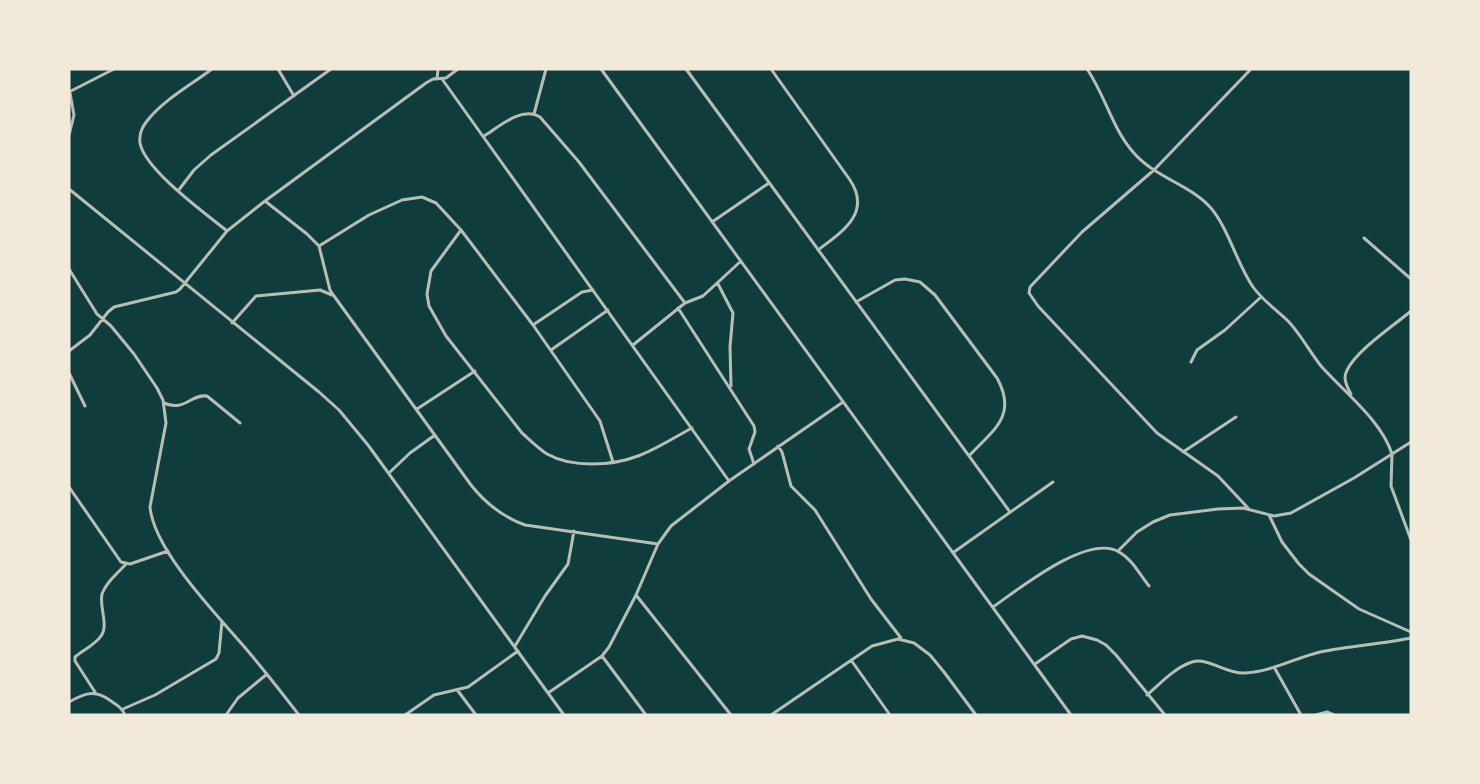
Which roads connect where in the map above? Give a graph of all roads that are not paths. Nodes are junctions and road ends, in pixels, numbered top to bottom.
1 (114, 69) edge
2 (212, 69) edge
3 (278, 69) edge
4 (330, 69) edge
5 (438, 69) edge
6 (458, 69) edge
7 (546, 69) edge
8 (601, 69) edge
9 (686, 69) edge
10 (771, 69) edge
11 (1087, 69) edge
12 (1251, 69) edge
13 (440, 79) junction
14 (69, 92) edge
15 (294, 96) junction
16 (534, 114) junction
17 (69, 135) edge
18 (483, 136) junction
19 (1154, 170) junction
20 (769, 183) junction
21 (69, 189) edge
22 (178, 191) junction
23 (265, 201) junction
24 (712, 222) junction
25 (460, 230) junction
26 (227, 231) junction
27 (1364, 238) dead end
28 (319, 246) junction
29 (818, 250) junction
30 (741, 261) junction
31 (69, 269) edge
32 (1411, 279) edge
33 (718, 284) junction
34 (185, 285) junction
35 (593, 290) junction
36 (334, 296) junction
37 (1261, 297) junction
38 (856, 302) junction
39 (685, 303) junction
40 (678, 308) junction
41 (608, 310) junction
42 (1411, 311) edge
43 (103, 319) junction
44 (232, 323) junction
45 (533, 325) junction
46 (633, 345) junction
47 (551, 350) junction
48 (69, 351) edge
49 (1191, 362) dead end
50 (475, 371) junction
51 (69, 374) edge
52 (731, 388) junction
53 (1353, 399) junction
54 (843, 402) junction
55 (164, 403) junction
56 (86, 406) dead end
57 (417, 409) junction
58 (1236, 417) dead end
59 (240, 423) dead end
60 (692, 428) junction
61 (435, 435) junction
62 (1411, 442) edge
63 (778, 446) junction
64 (1183, 452) junction
65 (1392, 454) junction
66 (969, 456) junction
67 (613, 462) junction
68 (754, 464) junction
69 (389, 473) junction
70 (729, 481) junction
71 (1053, 482) dead end
72 (69, 487) edge
73 (1249, 509) junction
74 (1010, 512) junction
75 (1269, 514) junction
76 (574, 531) junction
77 (1411, 540) edge
78 (658, 544) junction
79 (168, 551) junction
80 (1118, 551) junction
81 (953, 553) junction
82 (126, 564) junction
83 (1149, 586) dead end
84 (636, 595) junction
85 (993, 607) junction
86 (222, 621) junction
87 (1411, 632) edge
88 (1411, 638) edge
89 (902, 640) junction
90 (515, 646) junction
91 (518, 651) junction
92 (602, 656) junction
93 (851, 660) junction
94 (1035, 665) junction
95 (1274, 667) junction
96 (267, 675) junction
97 (458, 691) junction
98 (95, 692) junction
99 (548, 693) junction
100 (1147, 695) junction
101 (69, 702) edge
102 (123, 710) junction
103 (125, 715) edge
104 (226, 715) edge
105 (299, 715) edge
106 (405, 715) edge
107 (476, 715) edge
108 (564, 715) edge
109 (646, 715) edge
110 (731, 715) edge
111 (771, 715) edge
112 (890, 715) edge
113 (975, 715) edge
114 (1071, 715) edge
115 (1164, 715) edge
116 (1301, 715) edge
117 (1316, 715) edge
118 (1334, 715) edge

1 - 14 street
2 - 22 street
3 - 15 street
4 - 15 street
5 - 13 street
6 - 13 street
7 - 16 street
8 - 24 street
9 - 20 street
10 - 29 street
11 - 19 street
12 - 19 street
13 - 18 street
13 - 23 street
14 - 17 street
15 - 22 street
16 - 18 street
16 - 39 street
18 - 35 street
19 - 37 street
19 - 64 street
20 - 24 street
20 - 29 street
21 - 34 street
22 - 26 street
23 - 26 street
23 - 28 street
24 - 30 street
25 - 28 street
25 - 45 street
25 - 50 street
26 - 34 street
27 - 32 street
28 - 36 street
29 - 38 street
30 - 33 street
30 - 54 street
31 - 43 street
33 - 39 street
33 - 52 street
34 - 43 street
34 - 44 street
35 - 41 street
35 - 45 street
36 - 44 street
36 - 57 street
37 - 49 street
37 - 53 street
38 - 66 street
38 - 66 street
39 - 40 street
40 - 46 street
40 - 52 street
41 - 46 street
41 - 47 street
42 - 53 street
43 - 48 street
43 - 55 street
44 - 69 street
45 - 47 street
46 - 60 street
47 - 67 street
50 - 57 street
50 - 67 street
51 - 56 street
52 - 68 street
53 - 65 street
54 - 63 street
54 - 81 street
55 - 59 street
55 - 79 street
57 - 61 street
58 - 64 street
60 - 67 street
60 - 70 street
61 - 69 street
61 - 76 street
62 - 65 street
63 - 68 street
63 - 89 street
64 - 73 street
65 - 75 street
65 - 77 street
66 - 74 street
68 - 70 street
69 - 90 street
70 - 78 street
71 - 74 street
72 - 82 street
73 - 75 street
73 - 80 street
74 - 81 street
75 - 87 street
76 - 78 street
76 - 90 street
78 - 84 street
79 - 82 street
79 - 86 street
80 - 83 street
80 - 85 street
81 - 85 street
82 - 98 street
84 - 92 street
84 - 110 street
85 - 94 street
86 - 96 street
86 - 102 street
88 - 95 street
89 - 93 street
89 - 113 street
90 - 91 street
91 - 97 street
91 - 99 street
92 - 99 street
92 - 109 street
93 - 111 street
93 - 112 street
94 - 100 street
94 - 114 street
95 - 100 street
95 - 116 street
96 - 104 street
96 - 105 street
97 - 106 street
97 - 107 street
98 - 101 street
98 - 102 street
99 - 108 street
100 - 115 street
102 - 103 street
117 - 118 street

